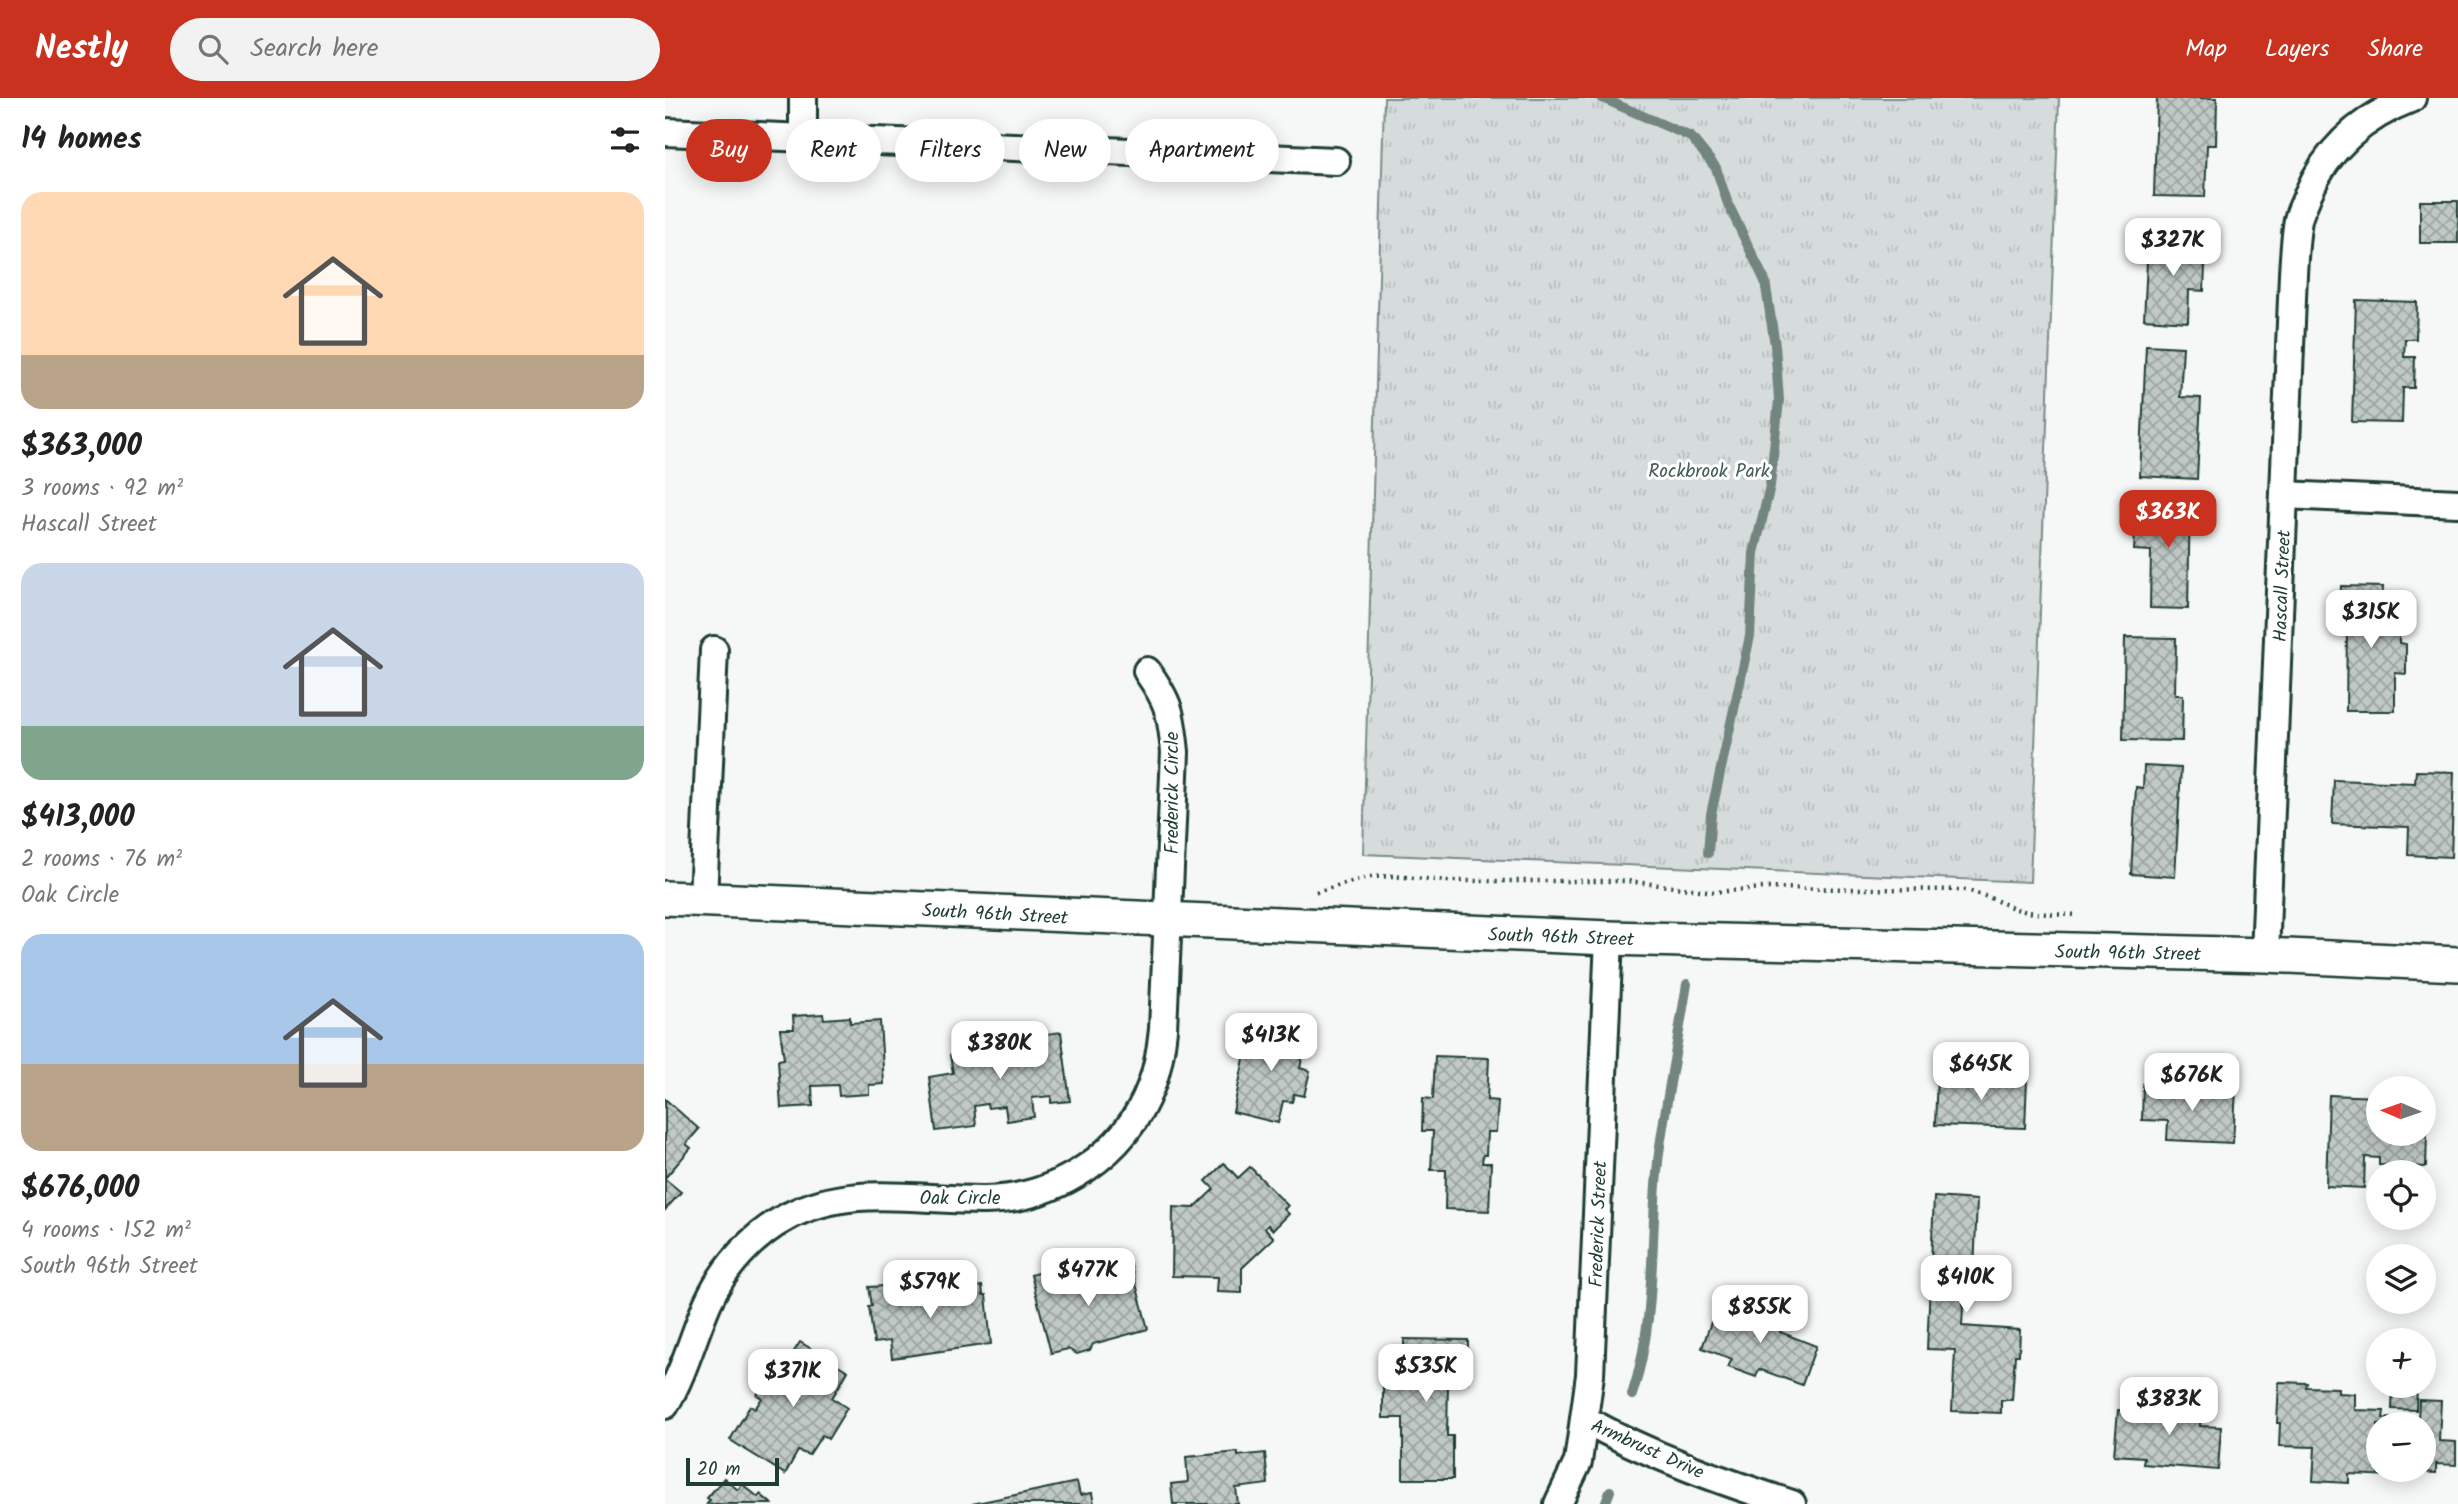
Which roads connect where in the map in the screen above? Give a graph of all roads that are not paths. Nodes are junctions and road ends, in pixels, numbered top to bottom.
1 (803, 98) edge
2 (2412, 98) edge
3 (803, 119) edge
4 (665, 132) edge
5 (786, 138) edge
6 (881, 142) edge
7 (1336, 161) dead end
8 (2284, 495) junction
9 (2458, 503) edge
10 (714, 650) dead end
11 (1147, 671) dead end
12 (665, 898) edge
13 (703, 899) junction
14 (1169, 921) junction
15 (1609, 938) junction
16 (2265, 956) junction
17 (2458, 964) edge
18 (665, 1405) edge
19 (1584, 1419) junction
20 (1558, 1504) edge
21 (1792, 1504) edge

1 - 3 street
2 - 8 street, Hascall Street
4 - 5 street
6 - 7 street
8 - 9 street
8 - 16 street, Hascall Street
10 - 13 street
11 - 14 street, Frederick Circle
12 - 13 street, South 96th Street
13 - 14 street, South 96th Street
14 - 15 street, South 96th Street
14 - 18 street, Oak Circle
15 - 16 street, South 96th Street
15 - 19 street, Frederick Street
16 - 17 street, South 96th Street
19 - 20 street, Frederick Street
19 - 21 street, Armbrust Drive

